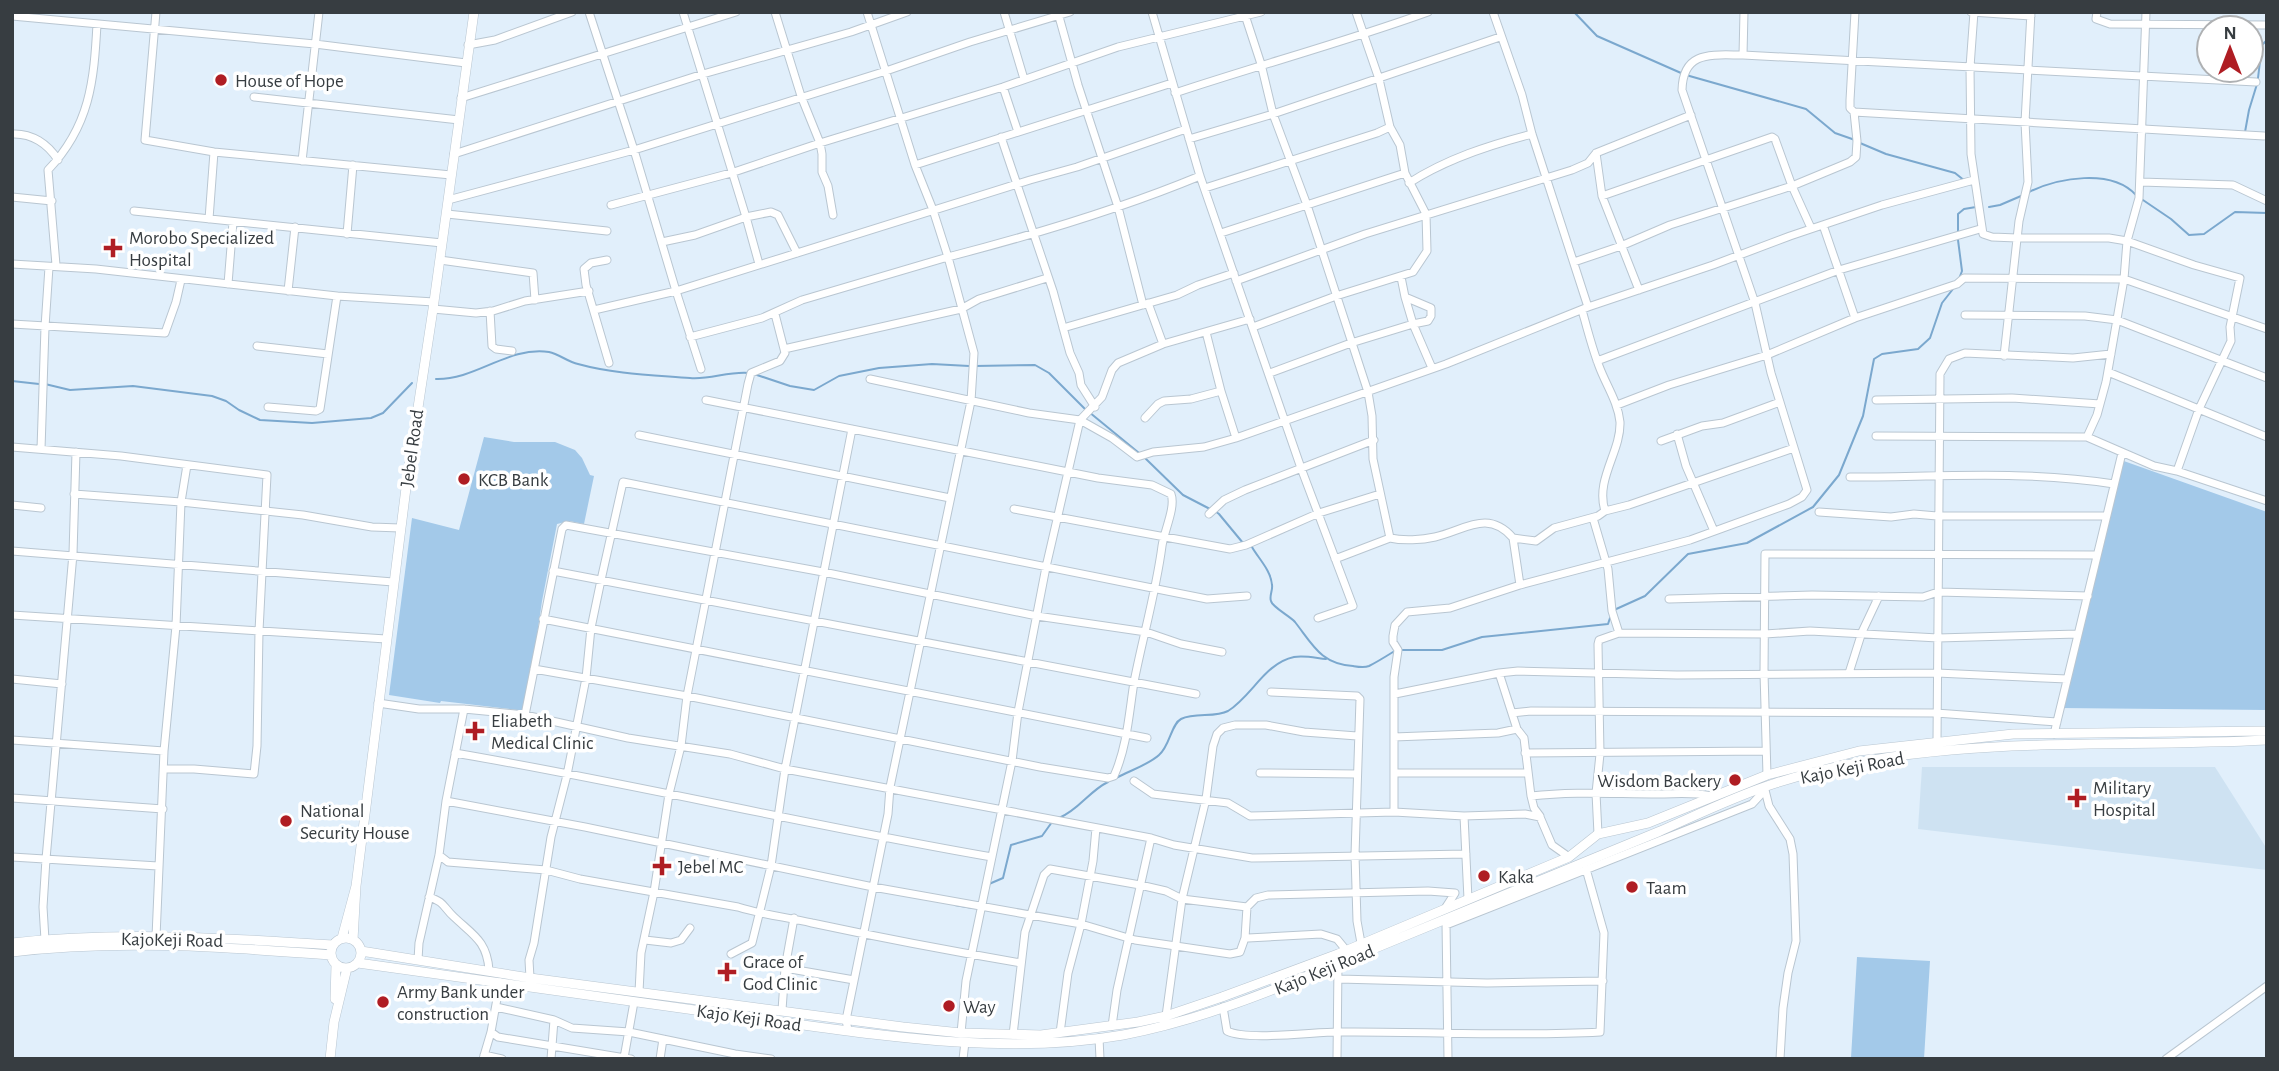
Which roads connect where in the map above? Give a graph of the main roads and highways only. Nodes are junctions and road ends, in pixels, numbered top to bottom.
1 (474, 12) edge
2 (2267, 731) edge
3 (2015, 739) junction
4 (2267, 740) edge
5 (356, 886) junction
6 (342, 938) junction
7 (353, 940) junction
8 (12, 943) edge
9 (333, 945) junction
10 (361, 951) junction
11 (12, 952) edge
12 (331, 955) junction
13 (358, 962) junction
14 (336, 965) junction
15 (346, 968) junction
16 (1204, 1008) junction
17 (334, 1022) junction
18 (847, 1025) junction
19 (963, 1038) junction
20 (330, 1059) edge

1 - 5 main road, Jebel Road
2 - 3 main road, Kajo Keji Road
3 - 4 main road, Kajo Keji Road
3 - 16 main road, Kajo Keji Road
3 - 16 main road, Kajo Keji Road
5 - 6 main road, Jebel Road
5 - 7 main road, Jebel Road
6 - 7 main road
6 - 9 main road
7 - 10 main road
8 - 9 main road, KajoKeji Road
9 - 12 main road
10 - 13 main road
10 - 18 main road, Kajo Keji Road
11 - 12 main road, KajoKeji Road
12 - 14 main road
13 - 15 main road
13 - 18 main road, Kajo Keji Road
14 - 15 main road
14 - 17 main road
15 - 17 main road
16 - 19 main road, Kajo Keji Road
16 - 19 main road, Kajo Keji Road
17 - 20 main road
18 - 19 main road, Kajo Keji Road

